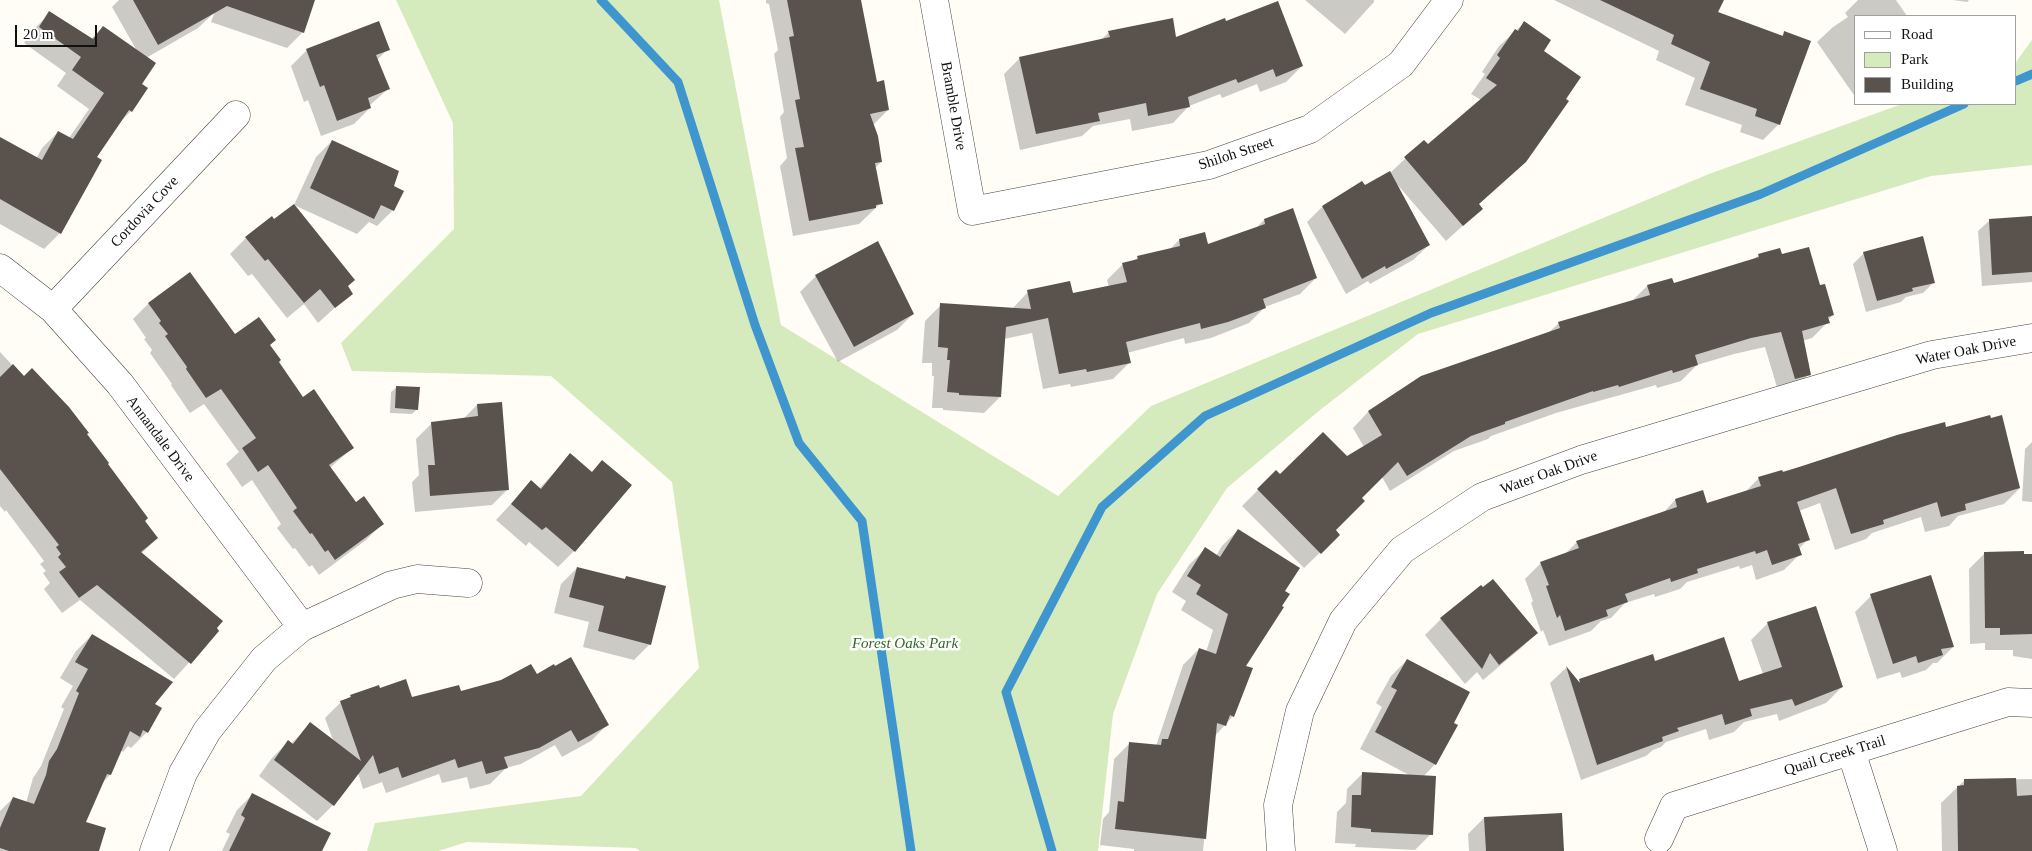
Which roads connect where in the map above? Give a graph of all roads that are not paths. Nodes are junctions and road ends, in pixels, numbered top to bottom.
1 (934, 0) edge
2 (1449, 0) edge
3 (236, 115) dead end
4 (972, 211) joint
5 (0, 268) edge
6 (53, 309) junction
7 (2032, 338) edge
8 (468, 582) dead end
9 (302, 627) junction
10 (2032, 703) edge
11 (1851, 751) junction
12 (1659, 839) dead end
13 (154, 851) edge
14 (1281, 851) edge
15 (1883, 851) edge

1 - 4 street, Bramble Drive
2 - 4 street, Shiloh Street
3 - 6 street, Cordovia Cove
5 - 6 street, Annandale Drive
6 - 9 street, Annandale Drive
7 - 14 street, Water Oak Drive
8 - 9 street
9 - 13 street
10 - 11 street, Quail Creek Trail
11 - 12 street, Quail Creek Trail
11 - 15 street

